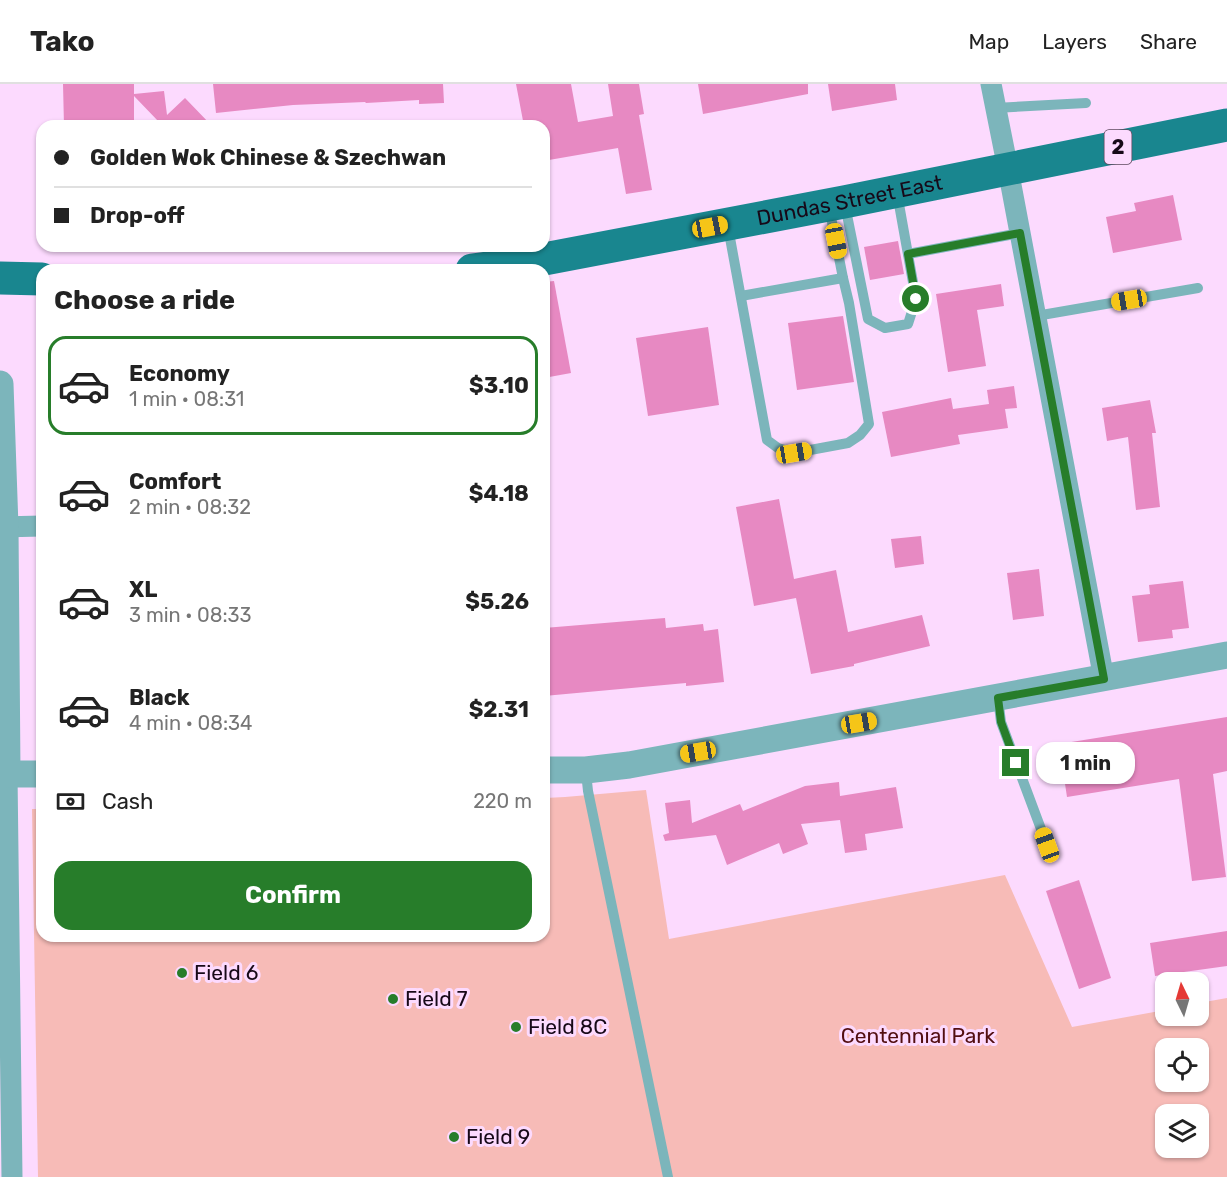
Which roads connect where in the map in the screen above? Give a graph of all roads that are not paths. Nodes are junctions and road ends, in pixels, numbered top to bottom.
1 (991, 84) edge
2 (1086, 103) dead end
3 (995, 108) junction
4 (1227, 125) edge
5 (1008, 169) junction
6 (897, 191) junction
7 (836, 203) junction
8 (727, 223) junction
9 (1020, 233) junction
10 (908, 254) junction
11 (518, 264) edge
12 (0, 278) edge
13 (843, 278) junction
14 (36, 279) edge
15 (1198, 288) dead end
16 (741, 296) junction
17 (1036, 316) junction
18 (0, 384) edge
19 (36, 526) edge
20 (3, 527) edge
21 (1227, 655) edge
22 (1104, 679) junction
23 (998, 698) junction
24 (550, 770) edge
25 (586, 770) junction
26 (4, 774) edge
27 (36, 774) edge
28 (1047, 845) dead end
29 (12, 1177) edge
30 (668, 1177) edge

1 - 3 street
2 - 3 lane
3 - 5 street
4 - 5 main road, Dundas Street East / 2
5 - 6 main road, Dundas Street East / 2
5 - 9 street
6 - 7 main road, Dundas Street East / 2
6 - 10 lane
7 - 8 main road, Dundas Street East / 2
7 - 10 lane
7 - 13 lane
8 - 11 main road, Dundas Street East / 2
8 - 16 lane
9 - 10 lane
9 - 17 street
12 - 14 main road
13 - 16 lane
13 - 16 lane
15 - 17 lane
17 - 22 street
18 - 20 street
19 - 20 street
20 - 26 street
21 - 22 street
22 - 23 street
23 - 25 street
23 - 28 lane
24 - 25 street
25 - 30 lane
26 - 27 street
26 - 29 street

